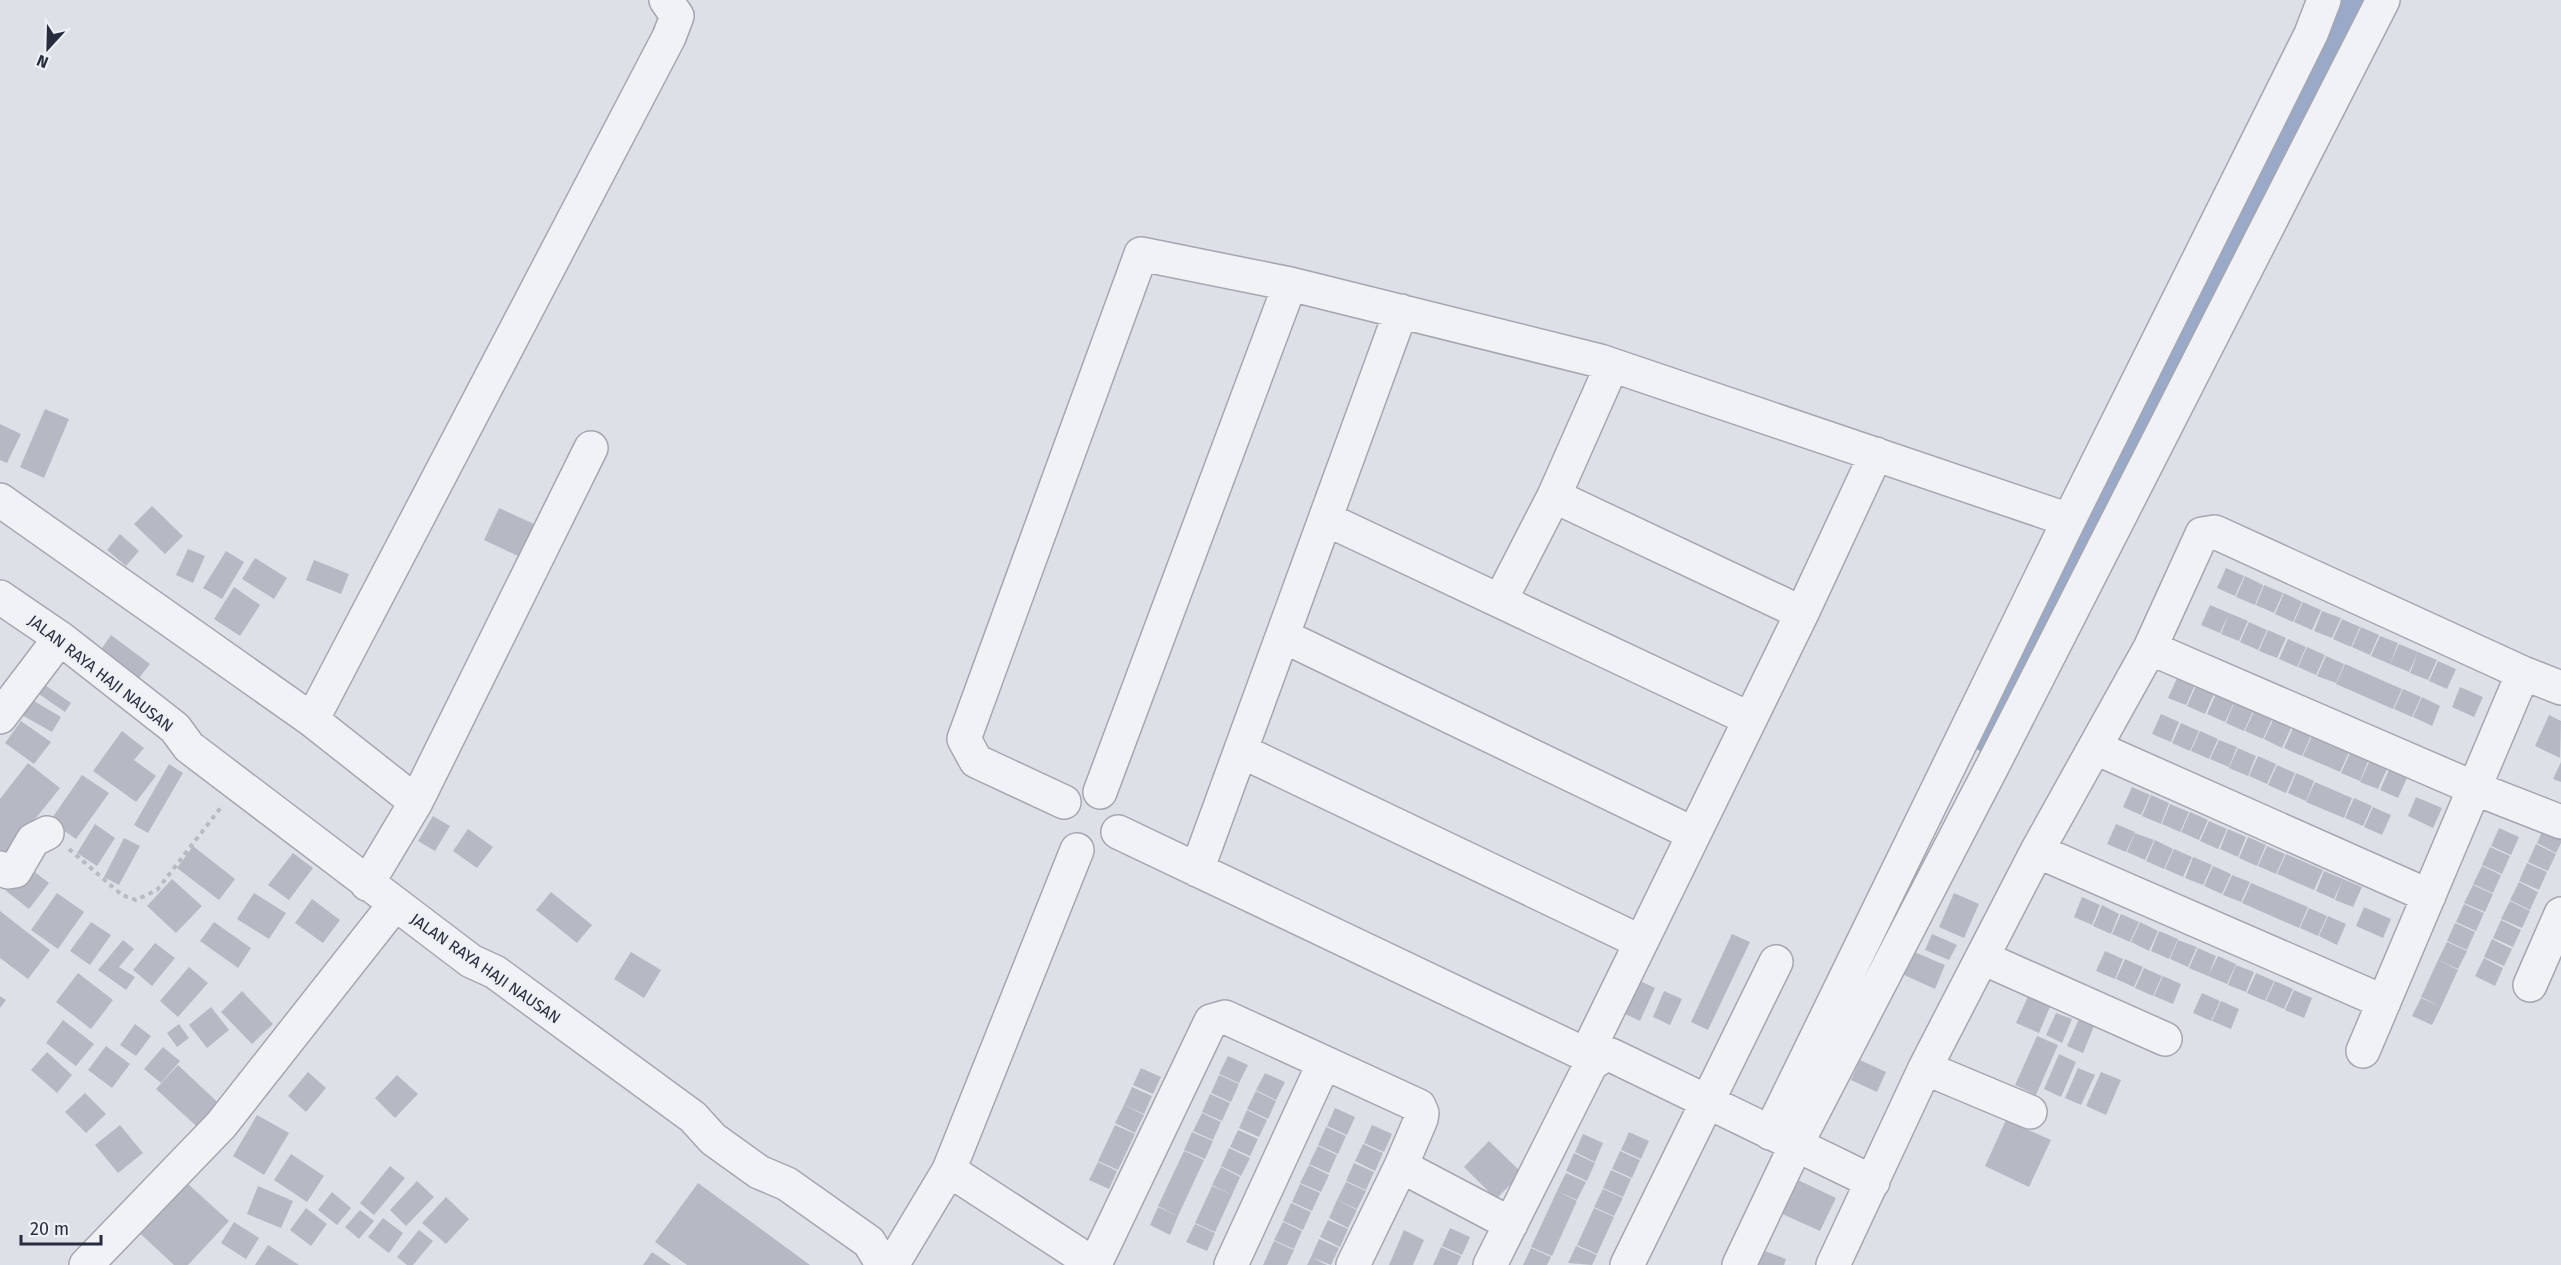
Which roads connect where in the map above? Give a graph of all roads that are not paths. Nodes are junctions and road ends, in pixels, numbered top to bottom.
1 (666, 0) edge
2 (2324, 0) edge
3 (2383, 0) edge
4 (1290, 284) junction
5 (1401, 311) junction
6 (1612, 364) junction
7 (591, 448) dead end
8 (1876, 454) junction
9 (1554, 496) junction
10 (0, 500) edge
11 (1326, 519) junction
12 (2069, 520) junction
13 (0, 597) edge
14 (1500, 601) junction
15 (1802, 613) junction
16 (1283, 636) junction
17 (60, 638) junction
18 (2150, 648) junction
19 (2523, 673) junction
20 (2561, 688) edge
21 (0, 717) edge
22 (1750, 718) junction
23 (312, 720) junction
24 (2096, 748) junction
25 (1241, 751) junction
26 (2474, 788) junction
27 (1100, 792) junction
28 (416, 802) junction
29 (1064, 802) junction
30 (2561, 822) edge
31 (1118, 832) junction
32 (47, 833) road end
33 (1694, 834) junction
34 (1077, 850) junction
35 (2037, 851) junction
36 (0, 868) edge
37 (1197, 870) junction
38 (367, 884) junction
39 (2429, 896) junction
40 (395, 904) junction
41 (2561, 914) edge
42 (1641, 942) junction
43 (1983, 958) junction
44 (1776, 962) dead end
45 (2530, 985) dead end
46 (2384, 1002) junction
47 (2165, 1039) dead end
48 (2363, 1051) dead end
49 (1592, 1058) junction
50 (1324, 1063) junction
51 (1925, 1068) junction
52 (1707, 1101) junction
53 (2030, 1112) dead end
54 (1783, 1139) junction
55 (1401, 1166) junction
56 (949, 1170) junction
57 (1872, 1182) junction
58 (1511, 1224) junction
59 (86, 1265) edge
60 (891, 1265) edge
61 (1095, 1265) edge
62 (1231, 1265) edge
63 (1353, 1265) edge
64 (1490, 1265) edge
65 (1627, 1265) edge
66 (1739, 1265) edge
67 (1833, 1265) edge

1 - 23 street
2 - 12 street
3 - 54 street
4 - 5 street
4 - 27 street
4 - 29 street
5 - 6 street
5 - 11 street
6 - 8 street
6 - 9 street
7 - 28 street
8 - 12 street
8 - 15 street
9 - 14 street
9 - 15 street
10 - 23 street
11 - 14 street
11 - 16 street
12 - 54 street
13 - 17 street, JALAN RAYA HAJI NAUSAN
14 - 22 street
15 - 22 street
16 - 25 street
16 - 33 street
17 - 21 street
17 - 38 street, JALAN RAYA HAJI NAUSAN
18 - 19 street
18 - 24 street
18 - 26 street
19 - 20 street
19 - 26 street
22 - 33 street
23 - 28 street
24 - 35 street
24 - 39 street
25 - 37 street
25 - 42 street
26 - 30 street
26 - 39 street
27 - 29 street
27 - 31 street
28 - 38 street
29 - 34 street
31 - 34 street
31 - 37 street
32 - 36 street
33 - 42 street
34 - 56 street
35 - 43 street
35 - 46 street
37 - 49 street
38 - 40 street, JALAN RAYA HAJI NAUSAN
39 - 46 street
40 - 59 street
40 - 60 street, JALAN RAYA HAJI NAUSAN
41 - 45 street
42 - 49 street
43 - 47 street
43 - 51 street
44 - 52 street
46 - 48 street
49 - 52 street
49 - 58 street
50 - 55 street
50 - 61 street
50 - 62 street
51 - 53 street
51 - 57 street
52 - 54 street
52 - 65 street
54 - 57 street
54 - 66 street
55 - 58 street
55 - 63 street
56 - 60 street
56 - 61 street
57 - 67 street
58 - 64 street

